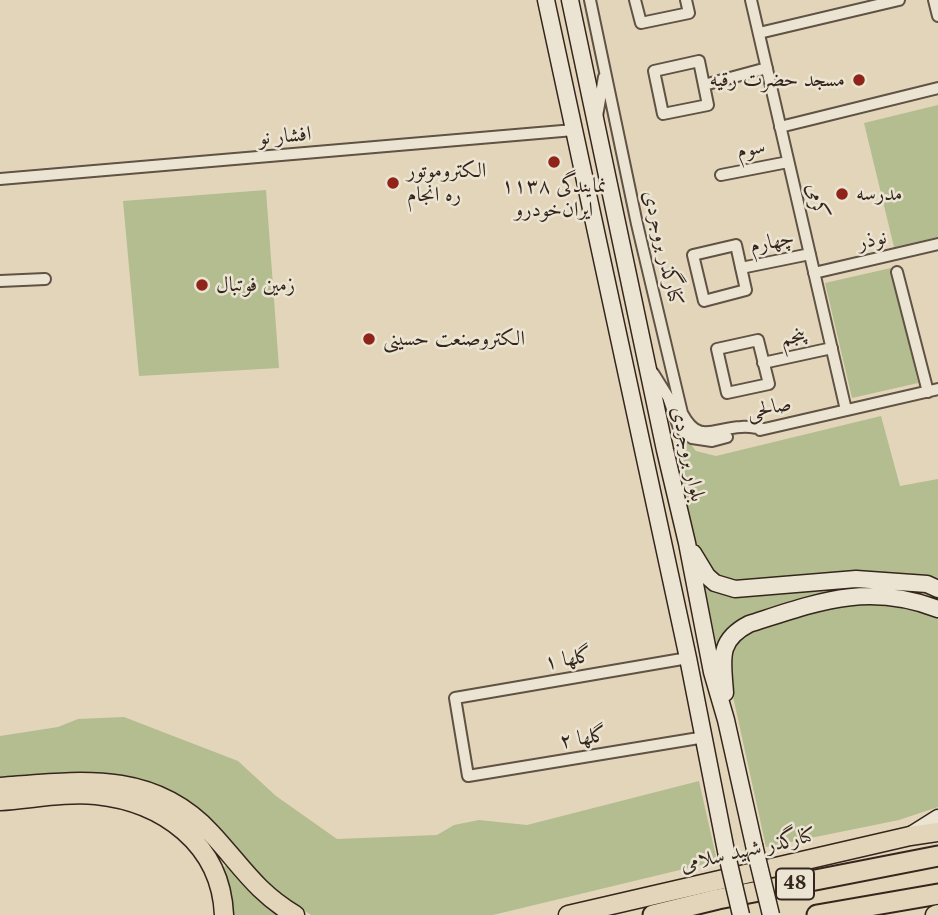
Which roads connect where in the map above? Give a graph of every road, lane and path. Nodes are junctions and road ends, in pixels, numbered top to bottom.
1 (546, 0) edge
2 (590, 0) edge
3 (635, 0) edge
4 (686, 0) edge
5 (751, 0) edge
6 (898, 0) edge
7 (934, 0) edge
8 (570, 1) edge
9 (938, 16) edge
10 (759, 33) junction
11 (767, 68) junction
12 (605, 70) junction
13 (704, 85) junction
14 (938, 89) edge
15 (596, 122) junction
16 (780, 127) junction
17 (574, 130) junction
18 (789, 162) junction
19 (721, 175) dead end
20 (0, 180) edge
21 (938, 244) edge
22 (810, 254) junction
23 (741, 268) junction
24 (897, 272) dead end
25 (814, 273) junction
26 (45, 279) dead end
27 (0, 281) edge
28 (832, 348) junction
29 (763, 363) junction
30 (648, 365) junction
31 (933, 391) edge
32 (846, 410) junction
33 (764, 429) junction
34 (687, 543) junction
35 (938, 589) edge
36 (938, 609) edge
37 (688, 658) junction
38 (726, 720) junction
39 (705, 737) junction
40 (468, 776) joint
41 (0, 788) edge
42 (0, 801) edge
43 (938, 818) edge
44 (938, 832) edge
45 (910, 836) junction
46 (938, 856) edge
47 (938, 894) edge
48 (224, 915) edge
49 (295, 915) edge
50 (568, 915) edge
51 (653, 915) edge
52 (741, 915) edge
53 (771, 915) edge
54 (817, 915) edge

1 - 17 main road, بلوار بروجردی
2 - 12 street, کنارگذر بروجردی
3 - 4 street
5 - 10 street, کرمی
6 - 10 street
7 - 9 street
8 - 15 main road, بلوار بروجردی
10 - 11 street, کرمی
11 - 13 street
11 - 16 street, کرمی
12 - 15 street
12 - 33 street, کنارگذر بروجردی
13 - 13 street
14 - 16 street
15 - 30 main road, بلوار بروجردی
16 - 18 street, کرمی
17 - 20 street, افشار نو
17 - 37 main road, بلوار بروجردی
18 - 19 street, سوم
18 - 22 street, کرمی
21 - 25 street, نوذر
22 - 23 street, چهارم
22 - 25 street, کرمی
23 - 23 street
24 - 31 street
25 - 28 street, کرمی
26 - 27 street
28 - 29 street, پنجم
28 - 32 street, کرمی
29 - 29 street
30 - 33 street, صالحی
30 - 34 main road, بلوار بروجردی
31 - 32 street, صالحی
32 - 33 street, صالحی
34 - 35 main road
34 - 38 main road, بلوار بروجردی
36 - 38 main road
37 - 39 main road, بلوار بروجردی
37 - 40 street, گلها ۱
38 - 53 main road, بلوار بروجردی, bridge
39 - 40 street, گلها ۲
39 - 52 main road, بلوار بروجردی, bridge
41 - 49 main road
42 - 48 main road
43 - 45 main road
44 - 45 main road, کنارگذر شهید سلامی
45 - 50 main road, کنارگذر شهید سلامی
46 - 51 highway, 48
47 - 54 highway, 48

